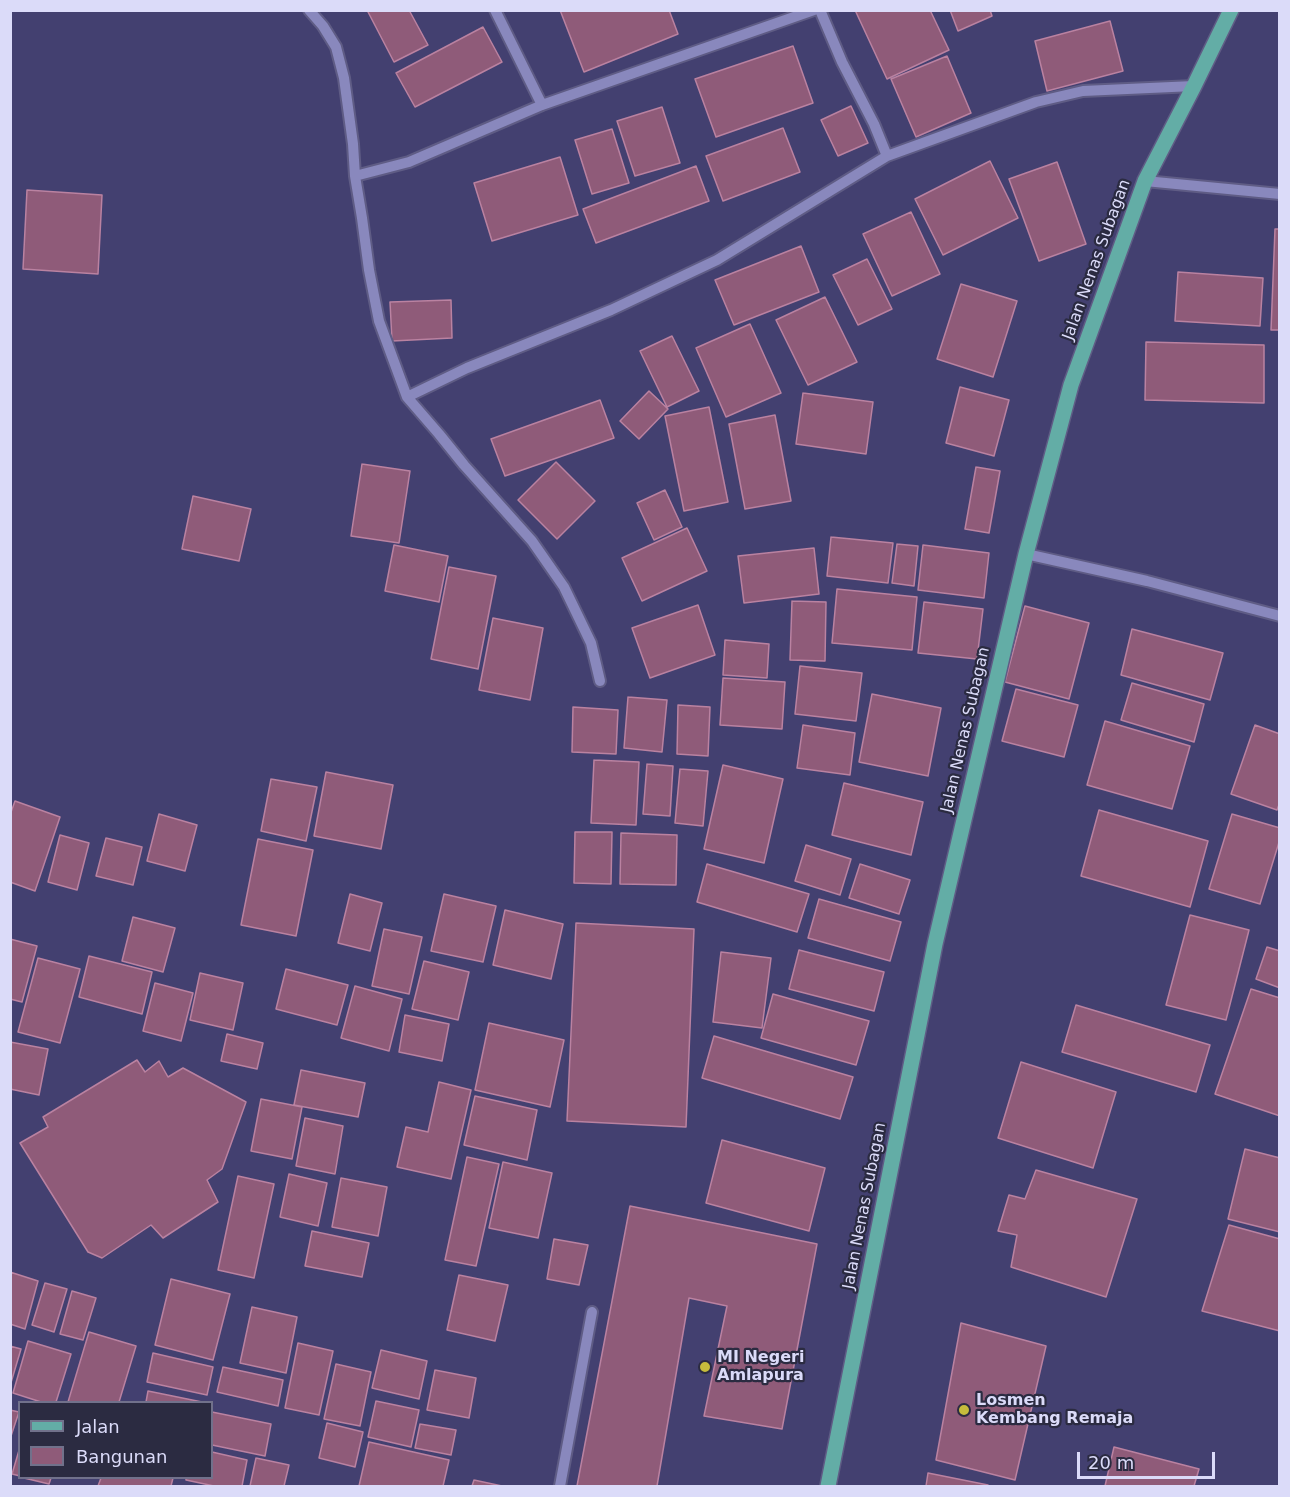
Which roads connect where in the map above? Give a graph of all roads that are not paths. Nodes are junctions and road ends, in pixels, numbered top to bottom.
1 (309, 10) edge
2 (495, 10) edge
3 (814, 10) edge
4 (820, 10) edge
5 (1231, 10) edge
6 (1194, 86) junction
7 (542, 105) junction
8 (887, 156) junction
9 (355, 176) junction
10 (1145, 181) junction
11 (1280, 194) edge
12 (407, 397) junction
13 (1026, 554) junction
14 (1280, 616) edge
15 (600, 681) dead end
16 (592, 1312) dead end
17 (560, 1486) edge
18 (828, 1486) edge

1 - 9 street
2 - 7 street
3 - 7 street
4 - 8 street
5 - 6 main road, Jalan Nenas Subagan
6 - 8 street
6 - 10 main road, Jalan Nenas Subagan
7 - 9 street
8 - 12 street
9 - 12 street
10 - 11 street
10 - 13 main road, Jalan Nenas Subagan
12 - 15 street
13 - 14 street
13 - 18 main road, Jalan Nenas Subagan
16 - 17 street

